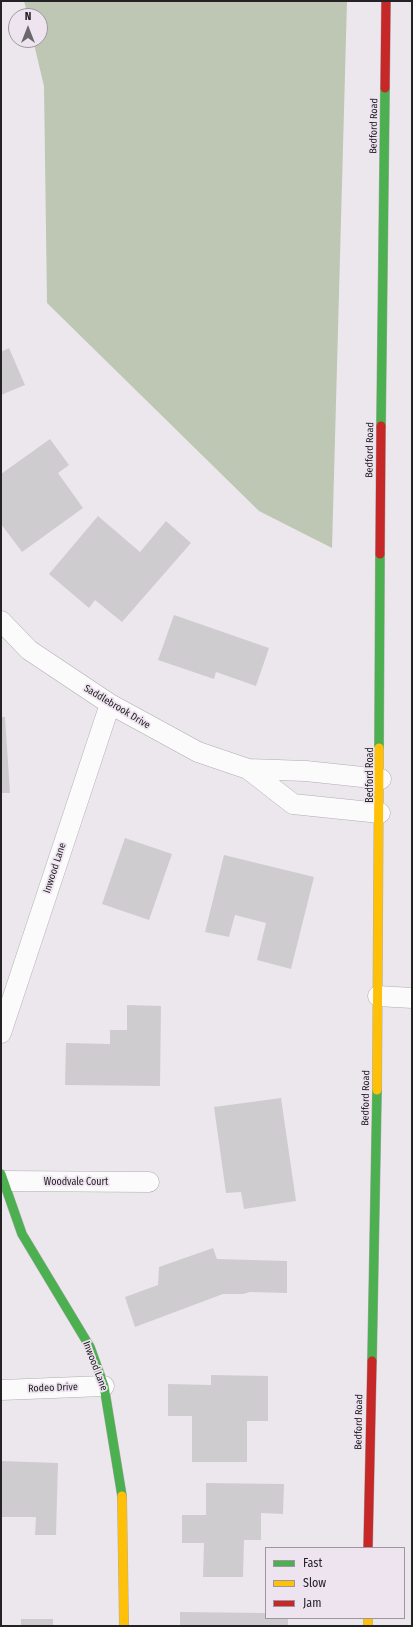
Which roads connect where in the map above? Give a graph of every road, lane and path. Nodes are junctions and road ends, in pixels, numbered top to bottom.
1 (386, 1) edge
2 (1, 621) edge
3 (110, 704) junction
4 (248, 769) junction
5 (381, 779) junction
6 (380, 813) junction
7 (378, 996) junction
8 (412, 998) edge
9 (1, 1033) edge
10 (2, 1177) edge
11 (149, 1182) dead end
12 (104, 1386) junction
13 (1, 1390) edge
14 (368, 1547) edge
15 (124, 1626) edge

1 - 5 street, Bedford Road
2 - 3 street, Saddlebrook Drive
3 - 4 street, Saddlebrook Drive
3 - 9 street, Inwood Lane
4 - 5 street, Saddlebrook Drive
4 - 6 street, Saddlebrook Drive
5 - 6 street, Bedford Road
6 - 7 street, Bedford Road
7 - 8 street
7 - 14 street, Bedford Road
10 - 11 street, Woodvale Court
10 - 12 street, Inwood Lane
12 - 13 street, Rodeo Drive
12 - 15 street, Inwood Lane

